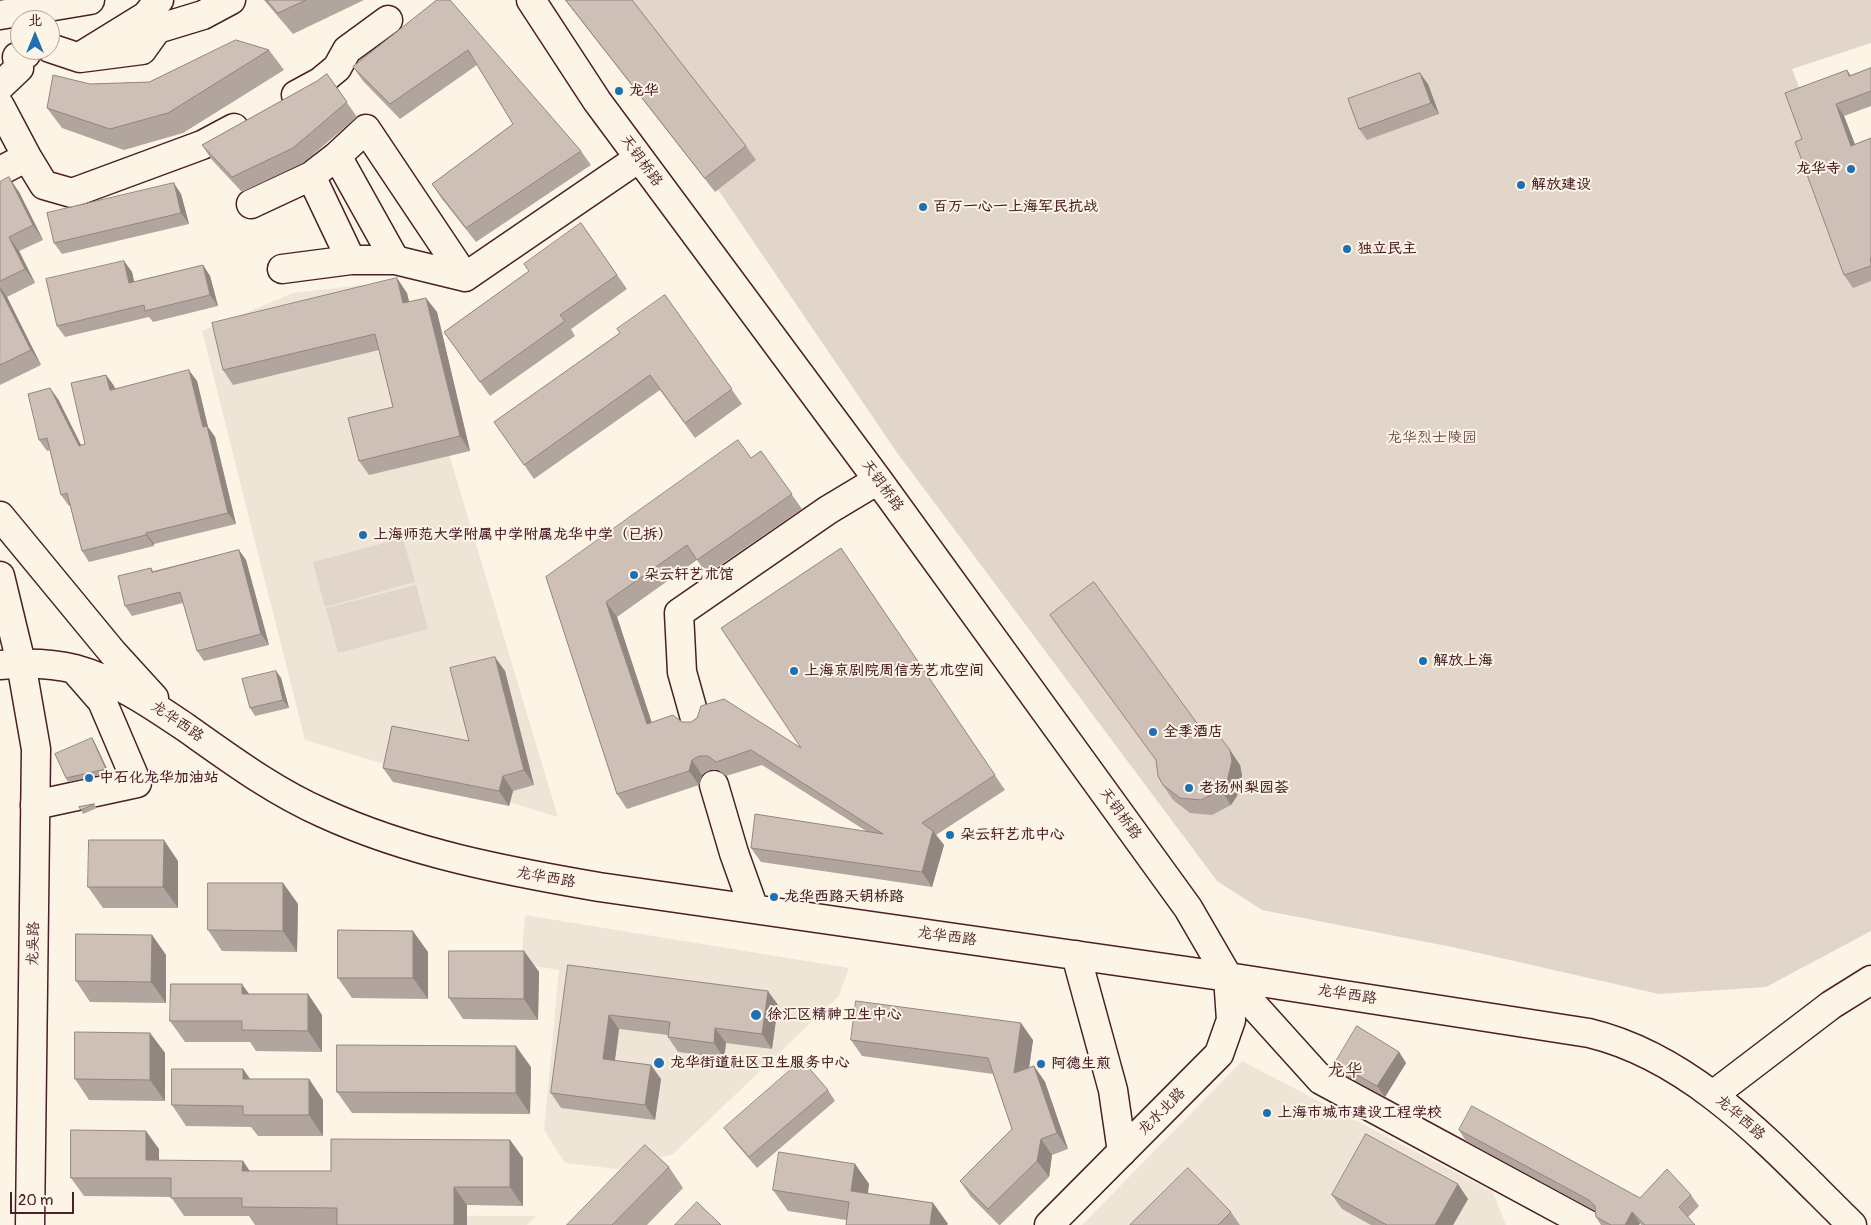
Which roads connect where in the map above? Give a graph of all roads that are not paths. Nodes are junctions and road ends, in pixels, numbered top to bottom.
1 (90, 0) edge
2 (159, 0) edge
3 (231, 0) edge
4 (534, 2) edge
5 (0, 15) edge
6 (388, 20) dead end
7 (60, 51) edge
8 (80, 58) junction
9 (18, 60) edge
10 (0, 86) edge
11 (278, 105) edge
12 (0, 106) edge
13 (253, 118) edge
14 (337, 156) junction
15 (27, 157) junction
16 (639, 158) junction
17 (0, 171) edge
18 (311, 176) junction
19 (251, 204) dead end
20 (351, 260) junction
21 (395, 260) junction
22 (282, 269) dead end
23 (465, 277) junction
24 (878, 480) junction
25 (0, 516) edge
26 (0, 576) edge
27 (11, 664) edge
28 (74, 669) junction
29 (176, 721) junction
30 (696, 722) edge
31 (714, 785) dead end
32 (35, 805) junction
33 (754, 909) junction
34 (1076, 955) junction
35 (1228, 977) junction
36 (1871, 980) edge
37 (1713, 1095) junction
38 (1122, 1152) junction
39 (30, 1225) edge
40 (1049, 1225) edge
41 (1589, 1225) edge
42 (1852, 1225) edge

1 - 5 street
2 - 8 street
3 - 8 street
4 - 16 street, 天钥桥路
6 - 11 street
7 - 8 street
9 - 10 street
12 - 15 street
13 - 15 street
14 - 18 street
14 - 21 street
14 - 23 street
15 - 17 street
16 - 23 street
16 - 24 street, 天钥桥路
18 - 19 street
18 - 20 street
20 - 21 street
20 - 22 street
21 - 23 street
24 - 30 street
24 - 35 street, 天钥桥路
25 - 29 street
26 - 27 street
27 - 28 street, 龙华西路
27 - 32 street, 龙吴路
28 - 29 street, 龙华西路
28 - 32 street
29 - 33 street, 龙华西路
31 - 33 street
32 - 39 street, 龙吴路
33 - 34 street, 龙华西路
34 - 35 street, 龙华西路
34 - 38 street
35 - 37 street, 龙华西路
35 - 38 street, 龙水北路
35 - 41 street
36 - 37 street
37 - 42 street, 龙华西路
38 - 40 street, 龙水北路

